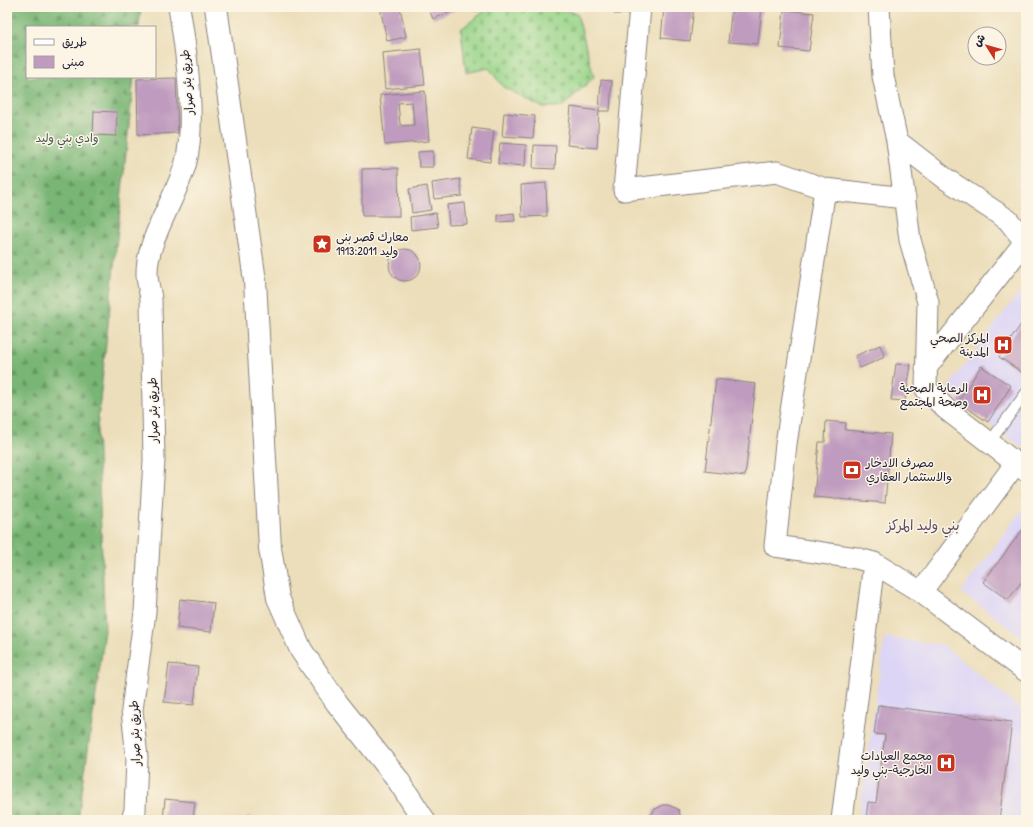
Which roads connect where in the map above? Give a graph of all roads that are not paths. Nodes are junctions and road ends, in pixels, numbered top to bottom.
1 (179, 7) edge
2 (216, 7) edge
3 (640, 7) edge
4 (879, 7) edge
5 (897, 141) junction
6 (825, 189) junction
7 (905, 198) junction
8 (1025, 243) edge
9 (926, 368) junction
10 (1026, 393) edge
11 (989, 443) junction
12 (1021, 467) edge
13 (874, 563) junction
14 (921, 592) junction
15 (1026, 671) edge
16 (132, 820) edge
17 (424, 820) edge
18 (842, 820) edge

1 - 16 street, طريق بئر صرار
2 - 17 highway
3 - 6 street
4 - 5 street
5 - 7 street
5 - 8 street
6 - 7 street
6 - 13 street
7 - 9 street
8 - 9 street
9 - 11 street
10 - 11 lane
11 - 12 street
12 - 14 street
13 - 14 street
13 - 18 street
14 - 15 street

